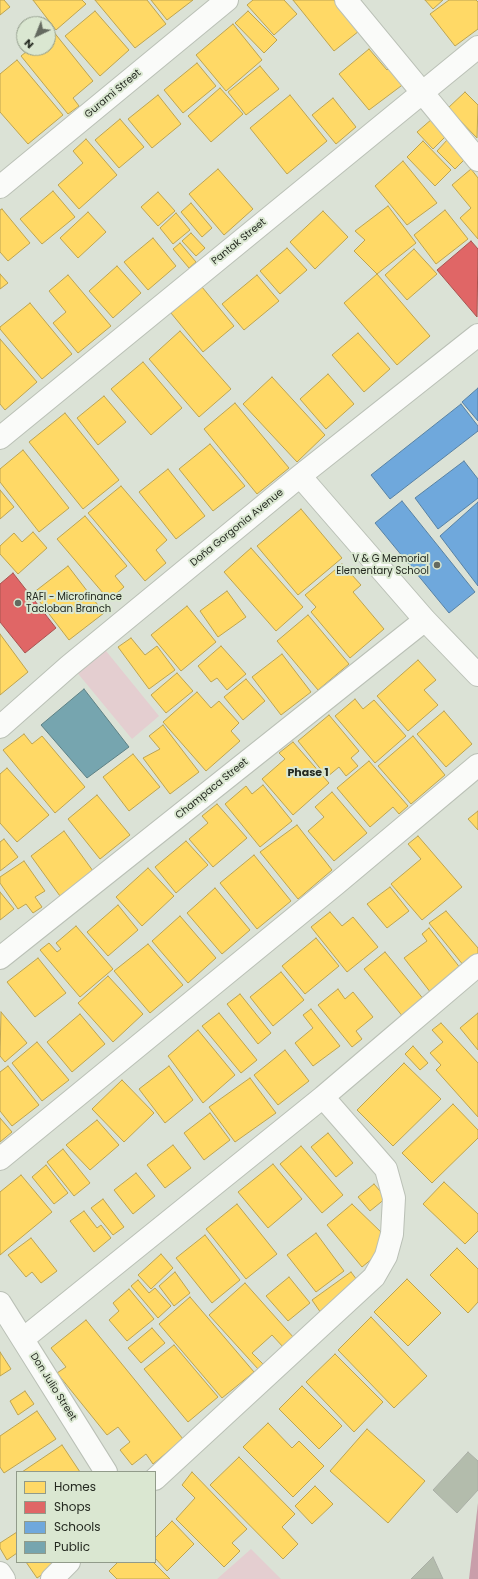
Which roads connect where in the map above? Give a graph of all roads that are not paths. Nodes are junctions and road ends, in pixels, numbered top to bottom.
1 (227, 0) edge
2 (346, 0) edge
3 (478, 47) edge
4 (422, 92) junction
5 (478, 160) edge
6 (0, 187) edge
7 (478, 335) edge
8 (0, 438) edge
9 (300, 476) junction
10 (424, 620) junction
11 (478, 675) edge
12 (0, 727) edge
13 (478, 765) edge
14 (0, 958) edge
15 (478, 965) edge
16 (323, 1097) junction
17 (0, 1159) edge
18 (0, 1303) edge
19 (23, 1339) junction
20 (105, 1471) edge
21 (156, 1478) edge
22 (68, 1563) edge
23 (0, 1573) edge
24 (4, 1579) edge
25 (52, 1579) edge

1 - 6 street, Gurami Street
2 - 4 street
3 - 4 street, Pantak Street
4 - 5 street
4 - 8 street, Pantak Street
7 - 9 street, Doña Gorgonia Avenue
9 - 10 street
9 - 12 street, Doña Gorgonia Avenue
10 - 11 street
10 - 14 street, Champaca Street
13 - 17 street
15 - 16 street
16 - 19 street
16 - 21 street
18 - 19 street, Don Julio Street
19 - 20 street, Don Julio Street
22 - 25 street
23 - 24 street

